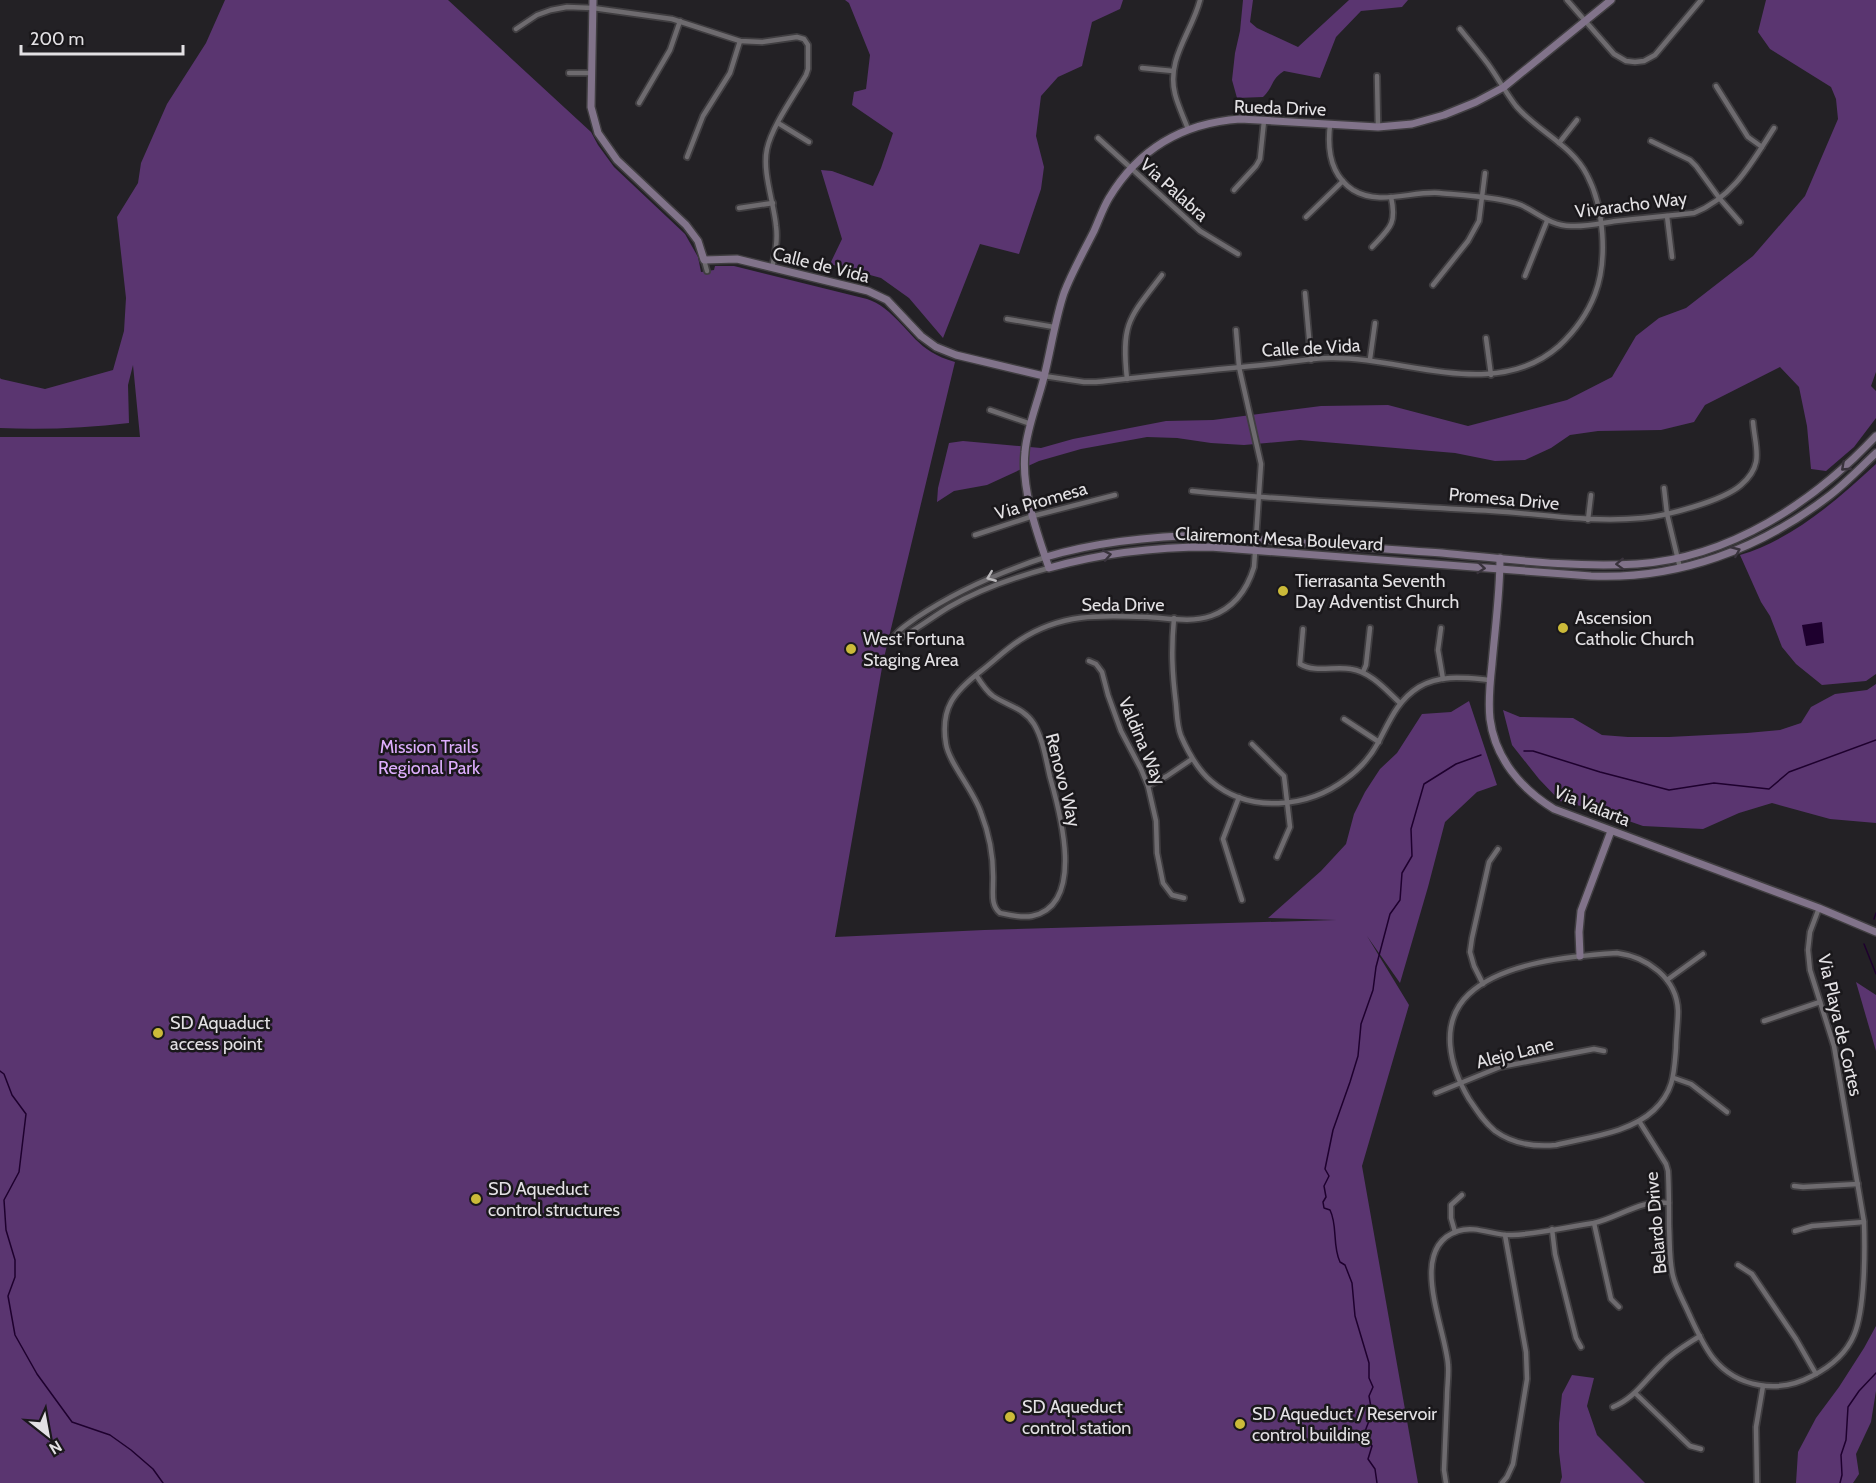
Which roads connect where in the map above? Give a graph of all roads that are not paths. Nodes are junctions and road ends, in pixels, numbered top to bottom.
1 (1200, 0) edge
2 (1567, 0) edge
3 (1611, 0) edge
4 (1701, 0) edge
5 (593, 4) edge
6 (680, 21) junction
7 (1586, 21) junction
8 (516, 28) dead end
9 (1460, 28) dead end
10 (740, 40) junction
11 (1142, 68) dead end
12 (1173, 71) junction
13 (569, 73) dead end
14 (592, 73) junction
15 (1377, 76) dead end
16 (1716, 86) dead end
17 (1504, 87) junction
18 (639, 103) dead end
19 (1577, 120) dead end
20 (1264, 121) junction
21 (778, 123) junction
22 (1330, 125) junction
23 (1378, 127) junction
24 (1774, 128) dead end
25 (1188, 129) junction
26 (1098, 138) dead end
27 (1652, 141) dead end
28 (809, 142) dead end
29 (1559, 143) junction
30 (1762, 147) junction
31 (687, 157) dead end
32 (1130, 169) junction
33 (1485, 173) dead end
34 (1343, 181) junction
35 (1234, 190) dead end
36 (1391, 196) junction
37 (1483, 198) junction
38 (1720, 200) junction
39 (773, 203) junction
40 (739, 208) dead end
41 (1667, 216) junction
42 (1306, 217) dead end
43 (1547, 221) junction
44 (1740, 222) dead end
45 (1601, 223) junction
46 (1372, 247) dead end
47 (1238, 254) dead end
48 (1672, 257) dead end
49 (704, 260) junction
50 (772, 268) junction
51 (707, 271) dead end
52 (1162, 275) dead end
53 (1525, 276) dead end
54 (1433, 285) dead end
55 (1305, 293) dead end
56 (1007, 319) dead end
57 (1375, 323) dead end
58 (1054, 327) junction
59 (1236, 330) dead end
60 (1486, 338) dead end
61 (1370, 359) junction
62 (1311, 360) junction
63 (1239, 367) junction
64 (1491, 375) junction
65 (1044, 376) junction
66 (1126, 379) junction
67 (990, 410) dead end
68 (1752, 422) dead end
69 (1031, 424) junction
70 (1876, 436) edge
71 (1876, 453) edge
72 (1664, 488) dead end
73 (1192, 491) dead end
74 (1115, 495) dead end
75 (1591, 495) dead end
76 (1259, 498) junction
77 (1786, 512) junction
78 (1667, 514) junction
79 (1034, 516) junction
80 (1588, 520) junction
81 (1778, 530) junction
82 (975, 535) dead end
83 (1256, 540) junction
84 (1255, 551) junction
85 (1046, 557) junction
86 (1678, 557) junction
87 (1500, 558) junction
88 (1049, 567) junction
89 (1680, 568) junction
90 (1500, 570) junction
91 (1174, 618) junction
92 (1370, 628) dead end
93 (1441, 628) dead end
94 (1303, 629) dead end
95 (1089, 661) dead end
96 (1363, 672) junction
97 (976, 675) junction
98 (1443, 678) junction
99 (1491, 680) junction
100 (1400, 703) junction
101 (1344, 719) dead end
102 (1379, 742) junction
103 (1252, 744) dead end
104 (1192, 759) junction
105 (1148, 786) junction
106 (1239, 797) junction
107 (1287, 803) junction
108 (1611, 831) junction
109 (1498, 849) dead end
110 (1277, 857) dead end
111 (1184, 898) dead end
112 (1242, 900) dead end
113 (1819, 908) junction
114 (1006, 915) joint
115 (1876, 932) edge
116 (1703, 954) dead end
117 (1580, 956) junction
118 (1667, 980) junction
119 (1482, 984) junction
120 (1820, 1002) junction
121 (1764, 1021) dead end
122 (1604, 1051) dead end
123 (1674, 1078) junction
124 (1459, 1082) junction
125 (1436, 1093) dead end
126 (1727, 1112) dead end
127 (1640, 1121) junction
128 (1858, 1184) junction
129 (1794, 1186) dead end
130 (1462, 1195) dead end
131 (1669, 1203) junction
132 (1864, 1222) junction
133 (1594, 1223) junction
134 (1552, 1229) junction
135 (1795, 1231) dead end
136 (1455, 1232) junction
137 (1505, 1235) junction
138 (1738, 1265) dead end
139 (1619, 1308) dead end
140 (1700, 1336) junction
141 (1581, 1347) dead end
142 (1839, 1357) joint
143 (1816, 1374) junction
144 (1763, 1386) junction
145 (1635, 1393) junction
146 (1613, 1407) dead end
147 (1701, 1449) dead end
148 (1446, 1483) edge
149 (1502, 1483) edge
150 (1756, 1483) edge

1 - 12 street
2 - 7 street
3 - 7 street, Rueda Drive
4 - 7 street
5 - 6 street
5 - 8 street
5 - 14 street
6 - 10 street
6 - 18 street
7 - 17 street, Rueda Drive
9 - 17 street, Calle de Vida
10 - 21 street
10 - 31 street
11 - 12 street
12 - 25 street
13 - 14 street
14 - 49 street
15 - 23 street
16 - 30 street
17 - 23 street, Rueda Drive
17 - 29 street, Calle de Vida
19 - 29 street
20 - 22 street, Rueda Drive
20 - 25 street, Rueda Drive
20 - 35 street
21 - 28 street
21 - 39 street
22 - 23 street, Rueda Drive
22 - 34 street
24 - 30 street, Vivaracho Way
25 - 32 street, Rueda Drive
26 - 32 street, Via Palabra
27 - 38 street
29 - 45 street, Calle de Vida
30 - 38 street, Vivaracho Way
32 - 47 street, Via Palabra
32 - 58 street, Rueda Drive
33 - 37 street
34 - 36 street, Vivaracho Way
34 - 42 street
36 - 37 street, Vivaracho Way
36 - 46 street
37 - 43 street, Vivaracho Way
37 - 54 street
38 - 41 street, Vivaracho Way
38 - 44 street
39 - 40 street
39 - 50 street
41 - 45 street, Vivaracho Way
41 - 48 street
43 - 45 street, Vivaracho Way
43 - 53 street
45 - 64 street, Calle de Vida
49 - 50 street, Calle de Vida
49 - 51 street
50 - 65 street, Calle de Vida
52 - 66 street
55 - 62 street
56 - 58 street
57 - 61 street
58 - 65 street, Rueda Drive
59 - 63 street, Seda Drive
60 - 64 street
61 - 62 street, Calle de Vida
61 - 64 street, Calle de Vida
62 - 63 street, Calle de Vida
63 - 66 street, Calle de Vida
63 - 76 street, Seda Drive
65 - 66 street, Calle de Vida
65 - 69 street, Rueda Drive
67 - 69 street
68 - 78 street, Promesa Drive
69 - 79 street, Rueda Drive
70 -> 77 street, Clairemont Mesa Boulevard
71 - 81 street, Clairemont Mesa Boulevard
72 - 78 street
73 - 76 street, Promesa Drive
74 - 79 street, Via Promesa
75 - 80 street
76 - 80 street, Promesa Drive
76 - 83 street, Seda Drive
77 - 81 street
77 - 86 street, Clairemont Mesa Boulevard
78 - 80 street, Promesa Drive
78 - 86 street
79 - 82 street, Via Promesa
79 - 85 street, Rueda Drive
89 -> 81 street, Clairemont Mesa Boulevard
83 - 84 street, Seda Drive
83 - 85 street, Clairemont Mesa Boulevard
83 - 87 street, Clairemont Mesa Boulevard
88 -> 84 street, Clairemont Mesa Boulevard
84 -> 90 street, Clairemont Mesa Boulevard
84 - 91 street, Seda Drive
85 - 88 street, Rueda Drive
85 -> 88 street, Clairemont Mesa Boulevard
86 -> 87 street, Clairemont Mesa Boulevard
86 - 89 street
87 - 90 street, Via Valarta
89 - 90 street, Clairemont Mesa Boulevard
90 - 99 street, Via Valarta
91 - 97 street, Seda Drive
91 - 104 street
92 - 96 street
93 - 98 street
94 - 96 street
95 - 105 street, Valdina Way
96 - 100 street
97 - 114 street, Seda Drive
97 - 114 street, Renovo Way
98 - 99 street
98 - 100 street
99 - 108 street, Via Valarta
100 - 102 street
101 - 102 street
102 - 107 street
103 - 107 street
104 - 105 street
104 - 106 street
105 - 111 street, Valdina Way
106 - 107 street
106 - 112 street
107 - 110 street
108 - 113 street, Via Valarta
108 - 117 street
109 - 119 street
113 - 115 street, Via Valarta
113 - 120 street, Via Playa de Cortes
116 - 118 street
117 - 118 street
117 - 119 street
118 - 123 street
119 - 124 street
120 - 121 street
120 - 128 street, Via Playa de Cortes
122 - 124 street, Alejo Lane
123 - 126 street
123 - 127 street
124 - 125 street, Alejo Lane
124 - 127 street
127 - 131 street, Belardo Drive
128 - 129 street
128 - 132 street, Via Playa de Cortes
130 - 136 street
131 - 133 street
131 - 140 street, Belardo Drive
132 - 135 street
132 - 142 street, Via Playa de Cortes
133 - 134 street
133 - 139 street
134 - 137 street
134 - 141 street
136 - 137 street
136 - 148 street
137 - 149 street
138 - 143 street
140 - 144 street, Belardo Drive
140 - 145 street
142 - 143 street, Belardo Drive
143 - 144 street, Belardo Drive
144 - 150 street
145 - 146 street
145 - 147 street

